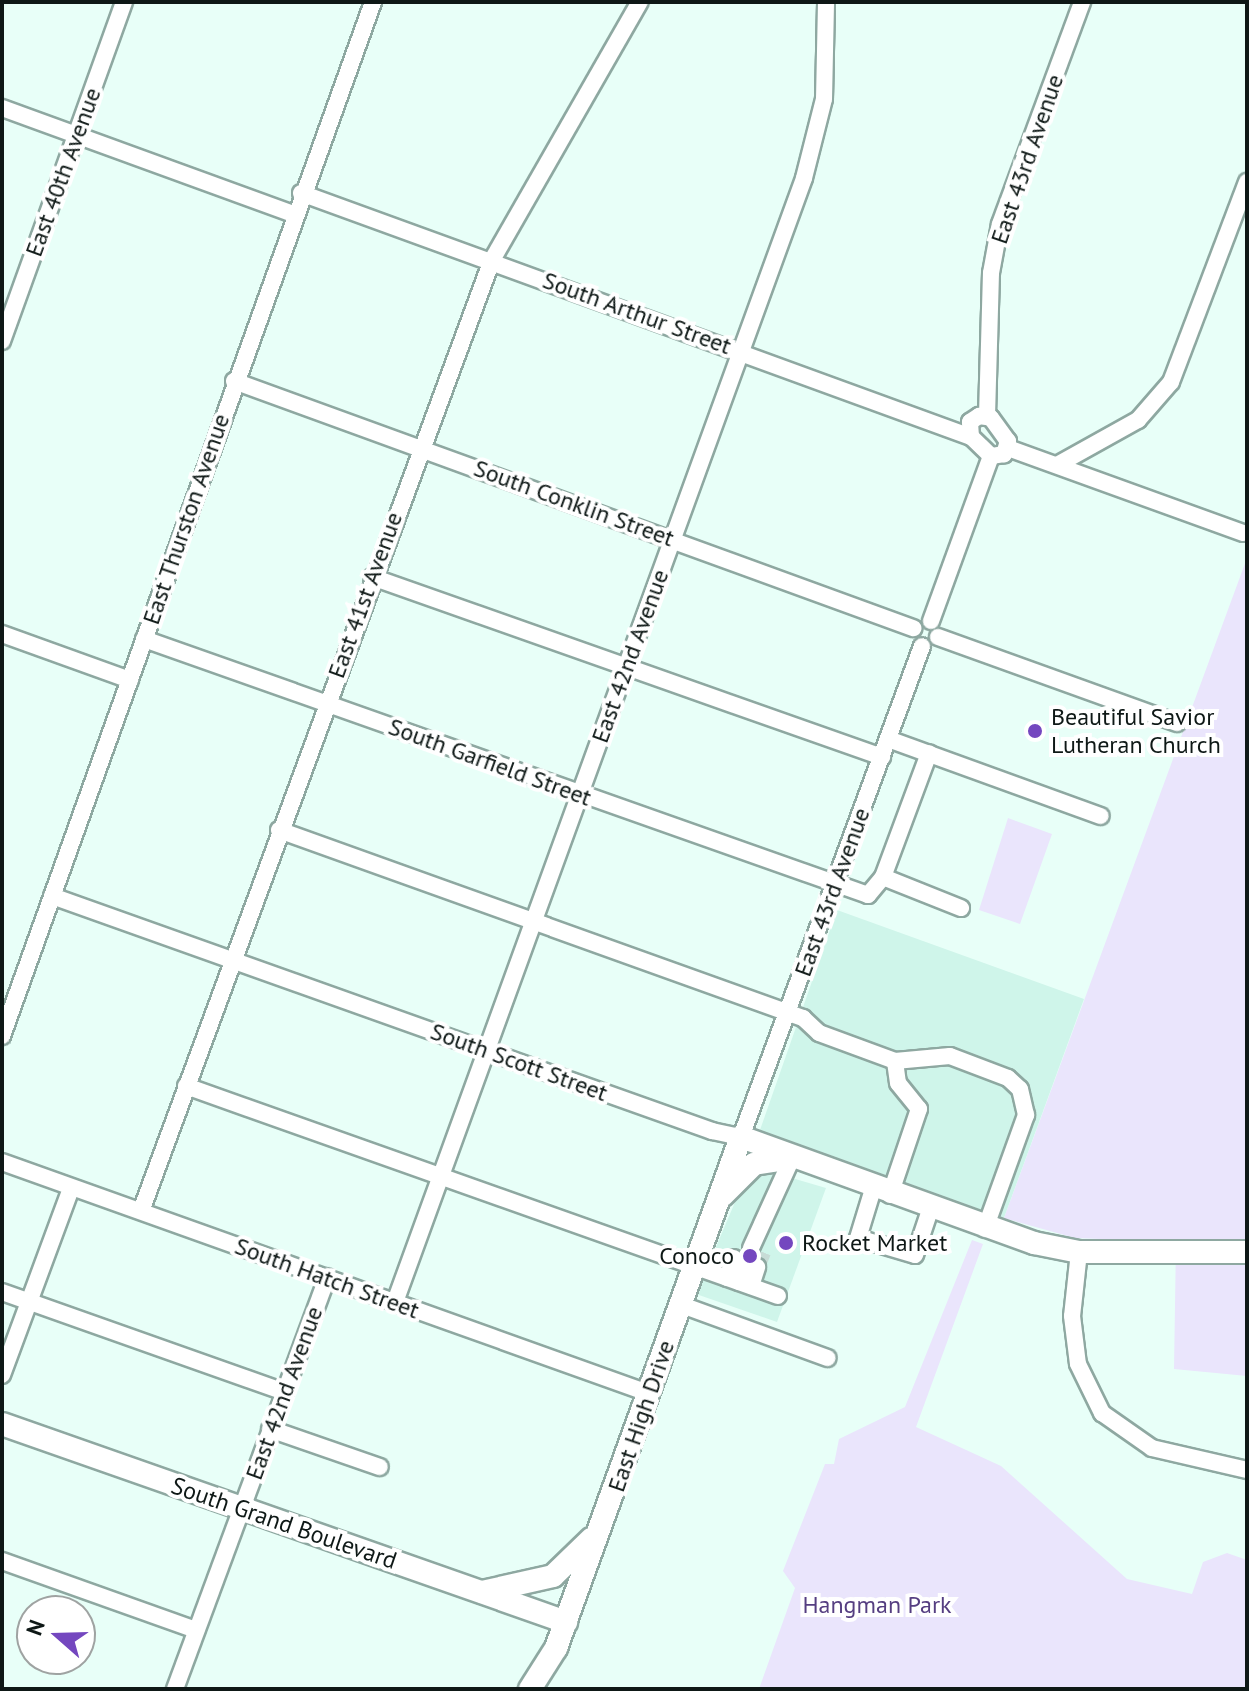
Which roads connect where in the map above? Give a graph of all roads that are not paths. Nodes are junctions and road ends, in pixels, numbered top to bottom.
1 (124, 2) edge
2 (373, 2) edge
3 (640, 2) edge
4 (826, 2) edge
5 (1082, 2) edge
6 (2, 108) edge
7 (77, 135) junction
8 (1247, 182) edge
9 (301, 193) junction
10 (293, 214) junction
11 (492, 260) junction
12 (2, 341) edge
13 (741, 351) junction
14 (234, 381) junction
15 (987, 416) junction
16 (971, 437) junction
17 (421, 447) junction
18 (1008, 448) junction
19 (991, 456) junction
20 (1057, 465) junction
21 (1243, 533) dead end
22 (673, 539) junction
23 (372, 577) junction
24 (931, 621) junction
25 (913, 628) junction
26 (2, 634) edge
27 (938, 637) junction
28 (144, 639) junction
29 (922, 646) junction
30 (626, 667) junction
31 (130, 680) junction
32 (325, 703) junction
33 (1177, 723) dead end
34 (888, 739) junction
35 (929, 753) junction
36 (882, 757) junction
37 (580, 794) junction
38 (1101, 816) dead end
39 (279, 830) junction
40 (883, 877) junction
41 (835, 885) junction
42 (52, 896) junction
43 (961, 908) dead end
44 (535, 921) junction
45 (232, 960) junction
46 (788, 1012) junction
47 (2, 1036) edge
48 (487, 1050) junction
49 (895, 1061) junction
50 (186, 1086) junction
51 (741, 1137) junction
52 (792, 1158) junction
53 (2, 1162) edge
54 (442, 1174) junction
55 (71, 1188) junction
56 (881, 1192) junction
57 (715, 1204) junction
58 (930, 1210) junction
59 (141, 1211) junction
60 (985, 1229) junction
61 (1079, 1252) junction
62 (1247, 1252) edge
63 (748, 1255) junction
64 (693, 1265) junction
65 (327, 1277) junction
66 (739, 1282) junction
67 (2, 1292) edge
68 (778, 1296) dead end
69 (29, 1302) junction
70 (395, 1302) junction
71 (679, 1304) junction
72 (827, 1358) dead end
73 (2, 1375) edge
74 (284, 1392) junction
75 (651, 1394) junction
76 (2, 1424) edge
77 (270, 1429) junction
78 (380, 1467) dead end
79 (1247, 1470) edge
80 (241, 1508) junction
81 (604, 1523) junction
82 (2, 1561) edge
83 (480, 1592) junction
84 (566, 1622) junction
85 (196, 1630) junction
86 (175, 1689) edge
87 (530, 1689) edge

1 - 7 street, East 40th Avenue
2 - 9 street, East Thurston Avenue
3 - 11 street, East 41st Avenue
4 - 13 street, East 42nd Avenue
5 - 15 street, East 43rd Avenue
6 - 7 street
7 - 10 street
7 - 12 street, East 40th Avenue
8 - 20 street
9 - 10 street, East Thurston Avenue
9 - 11 street, South Arthur Street
10 - 14 street, East Thurston Avenue
11 - 13 street, South Arthur Street
11 - 17 street, East 41st Avenue
13 - 16 street, South Arthur Street
13 - 22 street, East 42nd Avenue
14 - 17 street, South Conklin Street
14 - 28 street, East Thurston Avenue
15 - 16 street
15 - 18 street
16 - 19 street
17 - 22 street, South Conklin Street
17 - 23 street, East 41st Avenue
18 - 19 street
18 - 20 street
19 - 24 street
20 - 21 street
22 - 25 street, South Conklin Street
22 - 30 street, East 42nd Avenue
23 - 30 street
23 - 32 street, East 41st Avenue
24 - 25 street
24 - 27 street
25 - 29 street
26 - 31 street
27 - 29 street
27 - 33 street
28 - 31 street, East Thurston Avenue
28 - 32 street, South Garfield Street
29 - 34 street, East 43rd Avenue
30 - 36 street
30 - 37 street, East 42nd Avenue
31 - 42 street, East Thurston Avenue
32 - 37 street, South Garfield Street
32 - 39 street, East 41st Avenue
34 - 35 street
34 - 36 street, East 43rd Avenue
35 - 38 street
35 - 40 street
36 - 41 street, East 43rd Avenue
37 - 41 street, South Garfield Street
37 - 44 street, East 42nd Avenue
39 - 44 street
39 - 45 street, East 41st Avenue
40 - 41 street, South Garfield Street
40 - 43 street
41 - 46 street, East 43rd Avenue
42 - 45 street, South Scott Street
42 - 47 street, East Thurston Avenue
44 - 46 street
44 - 48 street, East 42nd Avenue
45 - 48 street, South Scott Street
45 - 50 street, East 41st Avenue
46 - 49 street
46 - 51 street, East 43rd Avenue
48 - 51 street, South Scott Street
48 - 54 street, East 42nd Avenue
49 - 56 street
49 - 60 street
50 - 54 street
50 - 59 street, East 41st Avenue
51 - 52 main road, South Scott Street
51 - 57 main road, East High Drive
52 - 56 main road, South Scott Street
52 - 57 main road
52 - 63 street
53 - 55 street, South Hatch Street
54 - 64 street
54 - 70 street, East 42nd Avenue
55 - 59 street, South Hatch Street
55 - 69 street
56 - 58 main road, South Scott Street
56 - 58 street
57 - 64 main road, East High Drive
58 - 60 main road, South Scott Street
59 - 65 street, South Hatch Street
60 - 61 main road, South Scott Street
61 - 62 main road, South Scott Street
61 - 79 street
63 - 66 street
63 - 66 street
64 - 66 street
64 - 71 main road, East High Drive
65 - 70 street, South Hatch Street
65 - 74 street, East 42nd Avenue
66 - 68 street
67 - 69 street
69 - 73 street
69 - 74 street
70 - 75 street, South Hatch Street
71 - 72 street
71 - 75 main road, East High Drive
74 - 77 street, East 42nd Avenue
75 - 81 main road, East High Drive
76 - 80 main road, South Grand Boulevard
77 - 78 street
77 - 80 street, East 42nd Avenue
80 - 83 main road, South Grand Boulevard
80 - 85 street, East 42nd Avenue
81 - 83 main road
81 - 84 main road, East High Drive
82 - 85 street
83 - 84 main road, South Grand Boulevard
84 - 87 main road, East High Drive
85 - 86 street, East 42nd Avenue

